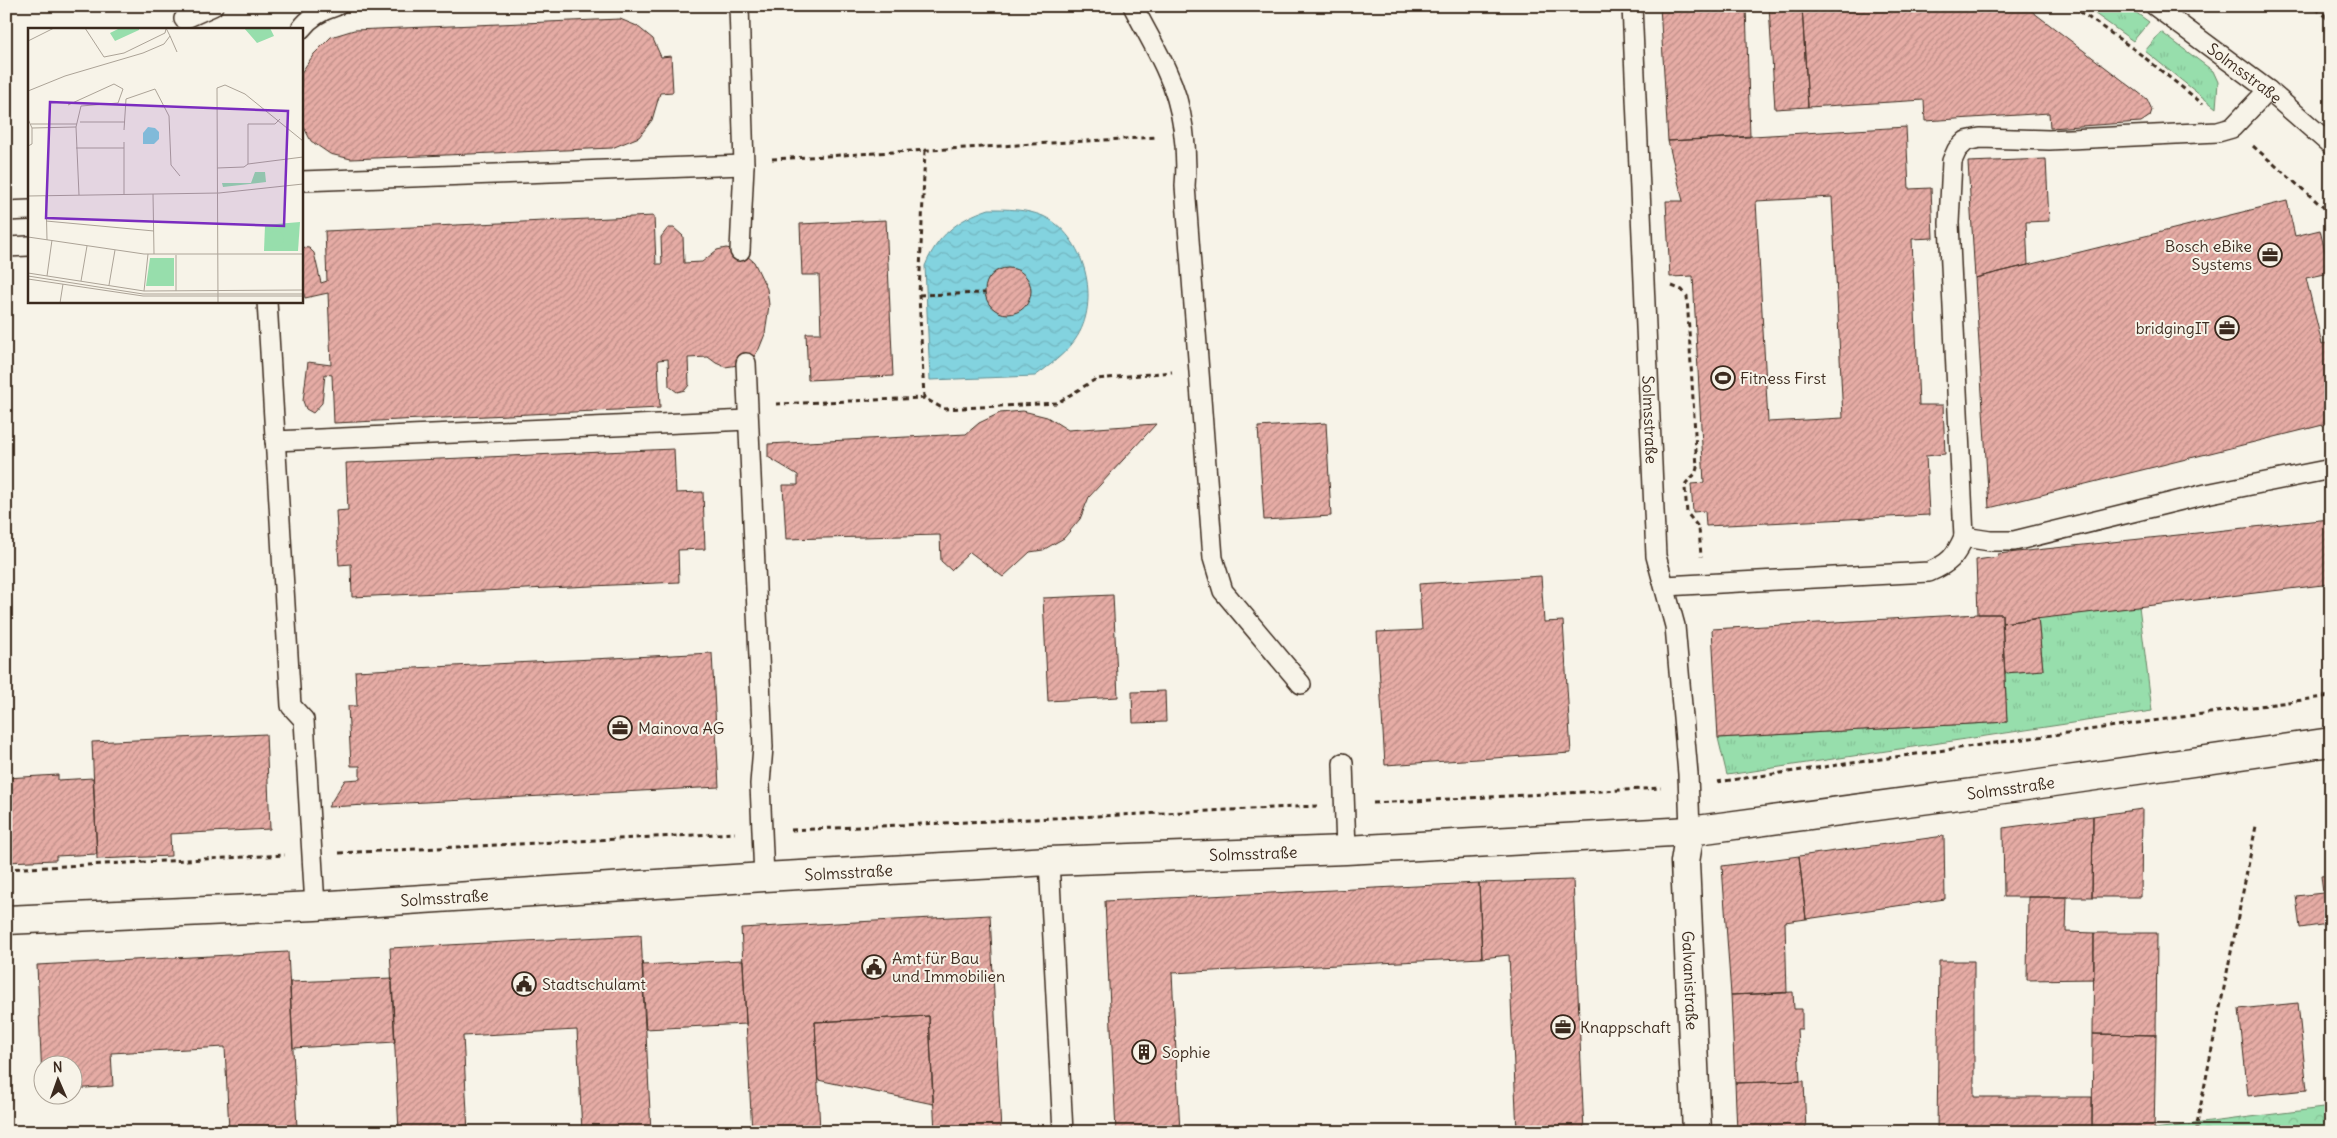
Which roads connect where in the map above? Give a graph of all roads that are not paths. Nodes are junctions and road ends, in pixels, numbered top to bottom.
1 (213, 6) edge
2 (336, 6) edge
3 (739, 6) edge
4 (1133, 6) edge
5 (1632, 6) edge
6 (2155, 6) edge
7 (184, 19) dead end
8 (302, 28) edge
9 (2268, 90) junction
10 (2331, 145) edge
11 (744, 163) junction
12 (302, 181) edge
13 (28, 210) edge
14 (6, 211) edge
15 (28, 246) edge
16 (6, 247) edge
17 (740, 251) dead end
18 (267, 302) edge
19 (746, 363) dead end
20 (748, 412) junction
21 (275, 441) junction
22 (2331, 469) edge
23 (1964, 537) junction
24 (1665, 586) junction
25 (1301, 684) dead end
26 (2331, 742) edge
27 (1343, 763) dead end
28 (1690, 831) junction
29 (1346, 850) junction
30 (1049, 861) junction
31 (764, 877) junction
32 (315, 906) junction
33 (6, 920) edge
34 (1063, 1132) edge
35 (1697, 1132) edge

1 - 7 lane
2 - 8 lane
3 - 11 lane
4 - 25 lane
5 - 24 lane, Solmsstraße
6 - 9 lane, Solmsstraße
9 - 10 lane, Solmsstraße
9 - 23 lane
11 - 12 lane
11 - 17 lane
13 - 14 lane
15 - 16 lane
18 - 21 lane
19 - 20 lane
20 - 21 lane
20 - 31 lane
21 - 32 lane
22 - 23 lane
23 - 24 lane
24 - 28 lane, Solmsstraße
26 - 28 street, Solmsstraße
27 - 29 lane
28 - 29 street, Solmsstraße
28 - 35 street, Galvanistraße
29 - 30 street, Solmsstraße
30 - 31 street, Solmsstraße
30 - 34 lane
31 - 32 street, Solmsstraße
32 - 33 street, Solmsstraße

